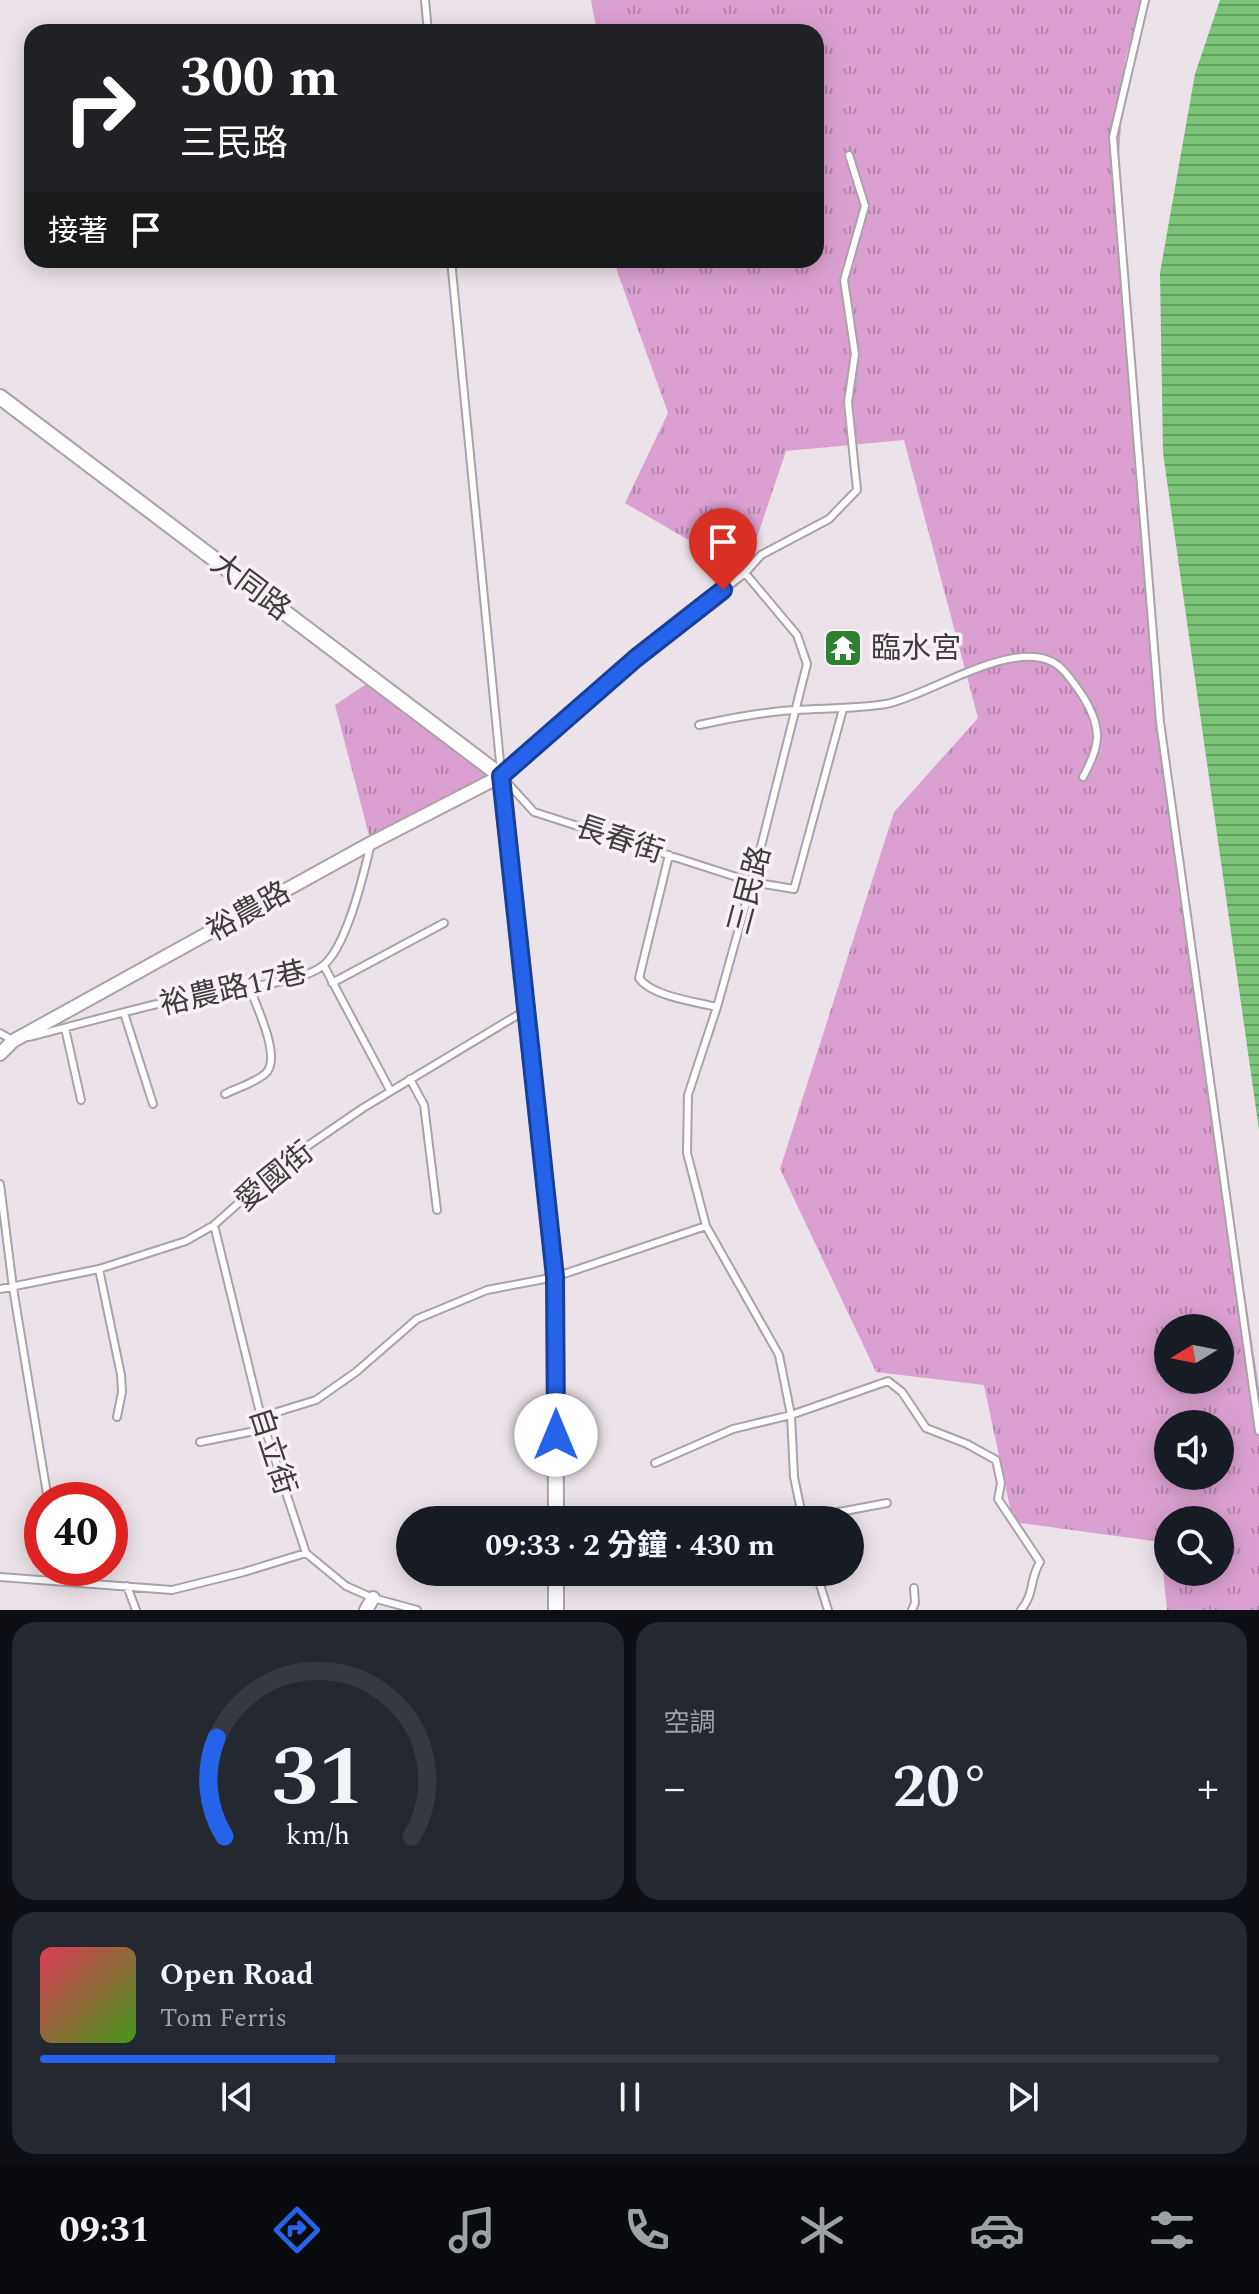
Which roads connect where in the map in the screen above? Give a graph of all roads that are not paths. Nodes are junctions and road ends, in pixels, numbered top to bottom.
1 (425, 0) edge
2 (1145, 0) edge
3 (427, 24) edge
4 (849, 155) dead end
5 (452, 268) edge
6 (0, 397) edge
7 (745, 573) junction
8 (843, 709) junction
9 (796, 710) junction
10 (699, 725) dead end
11 (501, 776) junction
12 (1083, 777) dead end
13 (371, 843) junction
14 (669, 855) junction
15 (752, 882) junction
16 (444, 923) dead end
17 (324, 966) junction
18 (332, 983) junction
19 (249, 986) junction
20 (717, 1007) junction
21 (526, 1010) junction
22 (124, 1013) junction
23 (65, 1028) junction
24 (0, 1033) edge
25 (13, 1041) junction
26 (0, 1054) edge
27 (410, 1079) junction
28 (390, 1090) junction
29 (225, 1094) dead end
30 (81, 1100) dead end
31 (153, 1104) dead end
32 (0, 1184) edge
33 (437, 1210) dead end
34 (214, 1225) junction
35 (706, 1226) junction
36 (99, 1269) junction
37 (555, 1277) junction
38 (13, 1288) junction
39 (0, 1289) edge
40 (791, 1415) junction
41 (117, 1417) dead end
42 (261, 1417) junction
43 (265, 1429) junction
44 (1259, 1431) edge
45 (200, 1442) dead end
46 (655, 1463) dead end
47 (45, 1482) edge
48 (887, 1503) dead end
49 (556, 1506) edge
50 (799, 1506) edge
51 (864, 1508) edge
52 (306, 1553) junction
53 (0, 1577) edge
54 (24, 1579) edge
55 (127, 1586) joint
56 (556, 1586) edge
57 (820, 1586) edge
58 (914, 1588) dead end
59 (373, 1598) junction
60 (136, 1610) edge
61 (366, 1610) edge
62 (417, 1610) edge
63 (556, 1610) edge
64 (828, 1610) edge
65 (912, 1610) edge
66 (1021, 1610) edge

1 - 3 lane
2 - 44 lane
4 - 7 lane
5 - 11 lane
6 - 11 street, 大同路
7 - 9 lane, 三民路
7 - 11 lane
8 - 9 lane
8 - 12 lane
8 - 15 lane, 長春街
9 - 10 lane
9 - 15 lane, 三民路
11 - 13 street, 裕農路
11 - 14 lane, 長春街
11 - 21 street
13 - 17 lane, 裕農路17巷
13 - 25 street, 裕農路
14 - 15 lane, 長春街
14 - 20 lane
15 - 20 lane, 三民路
16 - 18 lane
17 - 18 lane
17 - 19 lane, 裕農路17巷
18 - 28 lane
19 - 22 lane, 裕農路17巷
19 - 29 lane
20 - 35 lane, 三民路
21 - 27 lane, 愛國街
21 - 37 street
22 - 23 lane, 裕農路17巷
22 - 31 lane
23 - 25 lane, 裕農路17巷
23 - 30 lane
24 - 25 lane
25 - 26 street, 裕農路
27 - 28 lane, 愛國街
27 - 33 lane
28 - 34 lane, 愛國街
32 - 38 lane
34 - 36 lane, 愛國街
34 - 42 lane, 自立街
35 - 37 lane
35 - 40 lane, 三民路
36 - 38 lane, 愛國街
36 - 41 lane
37 - 42 lane
37 - 49 street
38 - 39 lane, 愛國街
38 - 47 lane
40 - 46 lane
40 - 50 lane, 三民路
40 - 66 lane
42 - 43 lane, 自立街
43 - 45 lane
43 - 52 lane, 自立街
48 - 51 lane
52 - 55 lane
52 - 59 lane
53 - 54 lane
55 - 60 lane
56 - 63 street
57 - 64 lane
58 - 65 lane
59 - 61 street
59 - 62 lane

